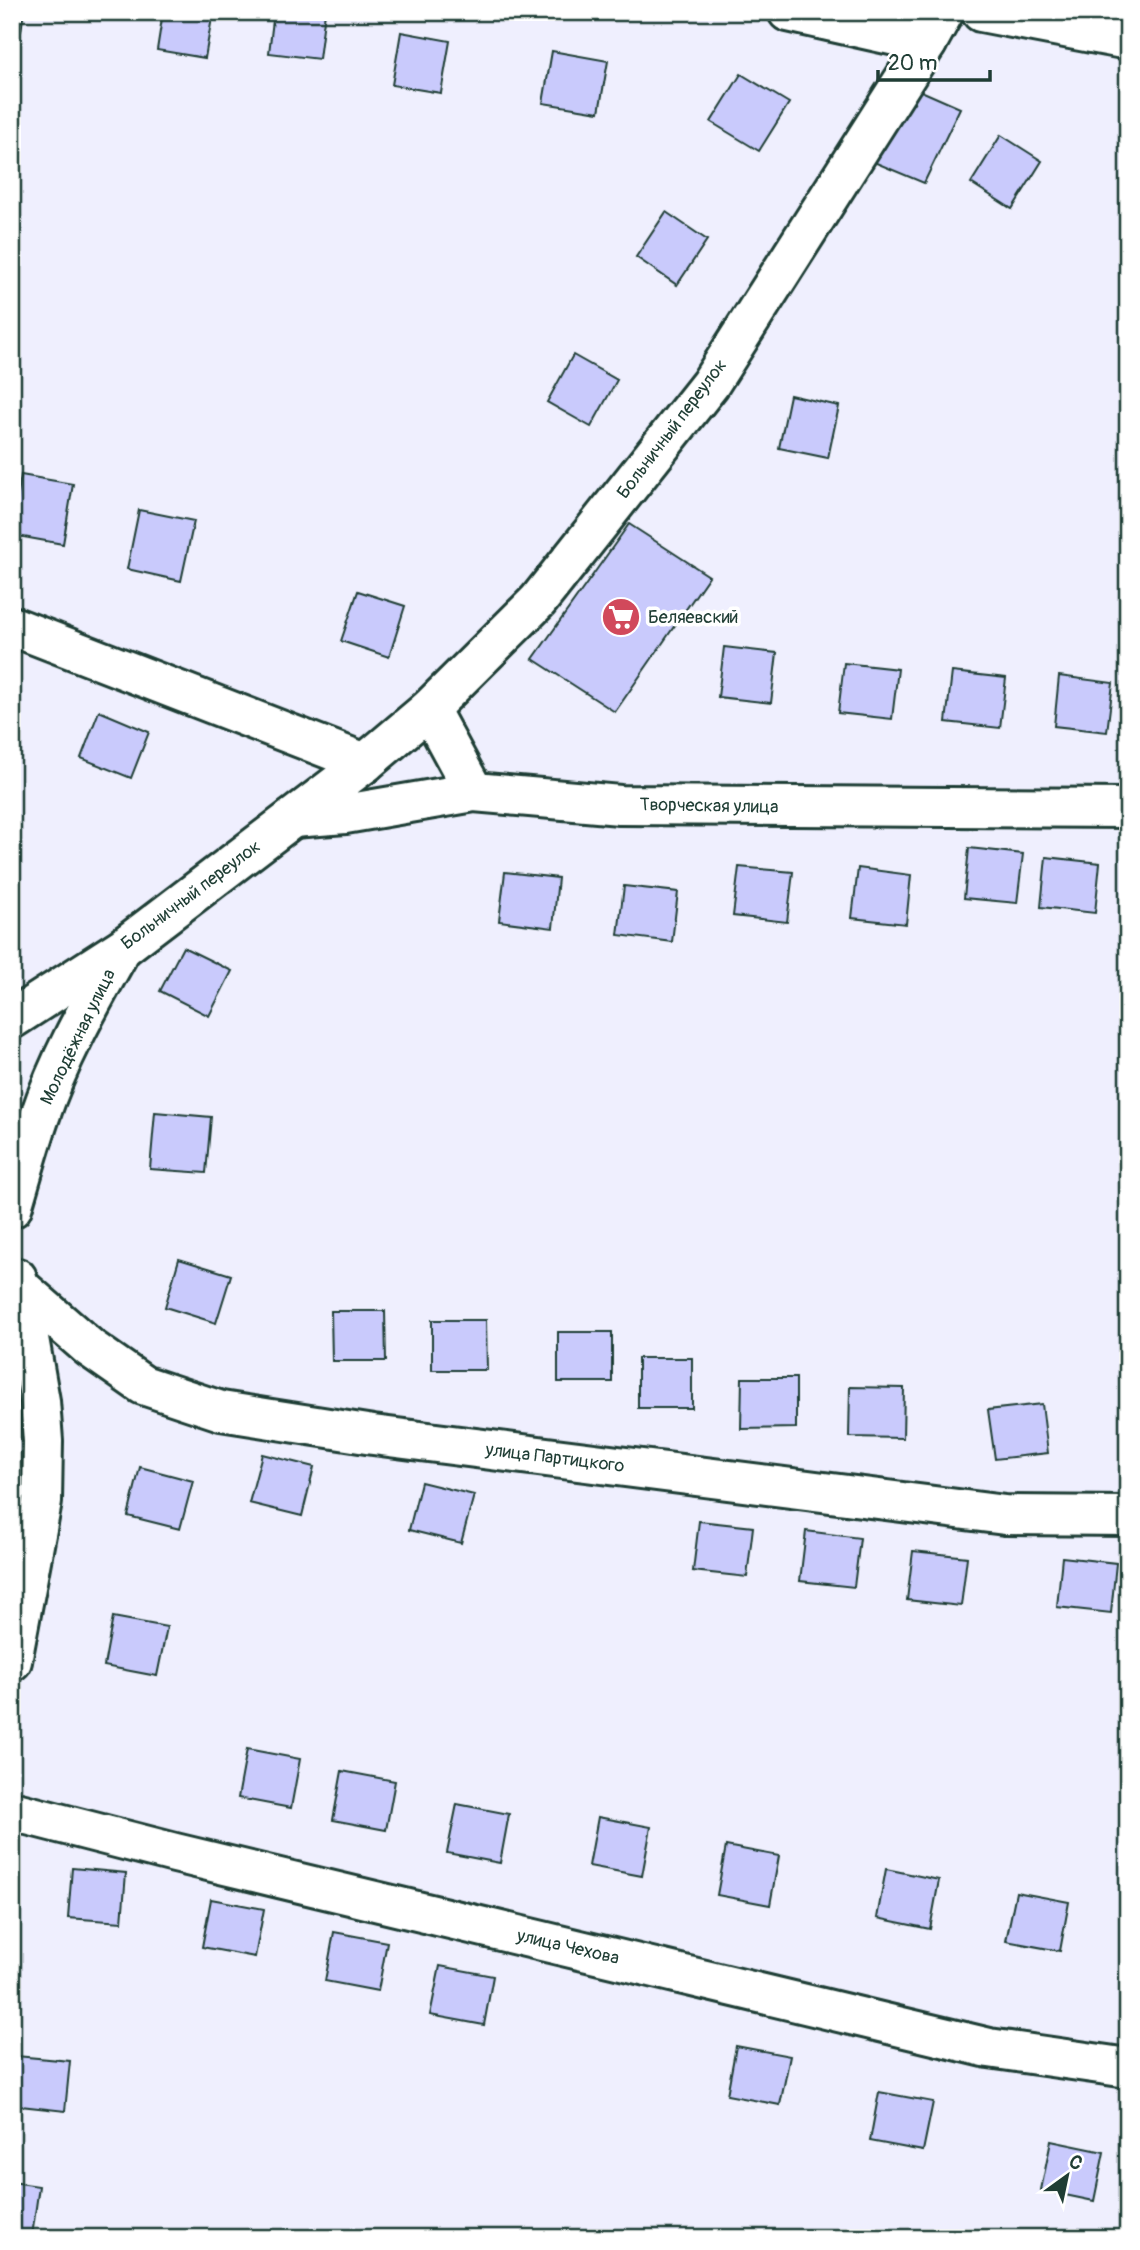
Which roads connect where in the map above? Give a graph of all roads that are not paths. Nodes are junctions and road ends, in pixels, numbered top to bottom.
1 (788, 12) edge
2 (981, 12) edge
3 (936, 28) edge
4 (1128, 40) edge
5 (12, 625) edge
6 (429, 709) junction
7 (365, 763) junction
8 (474, 792) junction
9 (1128, 808) edge
10 (293, 818) junction
11 (122, 948) junction
12 (12, 1019) edge
13 (12, 1208) edge
14 (16, 1276) edge
15 (1128, 1516) edge
16 (15, 1641) edge
17 (12, 1811) edge
18 (1128, 2068) edge

1 - 3 street
2 - 4 street
3 - 6 street, Больничный переулок
5 - 7 street
6 - 7 street, Больничный переулок
6 - 8 street
7 - 10 street, Больничный переулок
8 - 9 street, Творческая улица
8 - 10 street, Творческая улица
10 - 11 street, Больничный переулок
11 - 12 street, Больничный переулок
11 - 13 street, Молодёжная улица
14 - 15 street, улица Партицкого
14 - 16 street
17 - 18 street, улица Чехова

